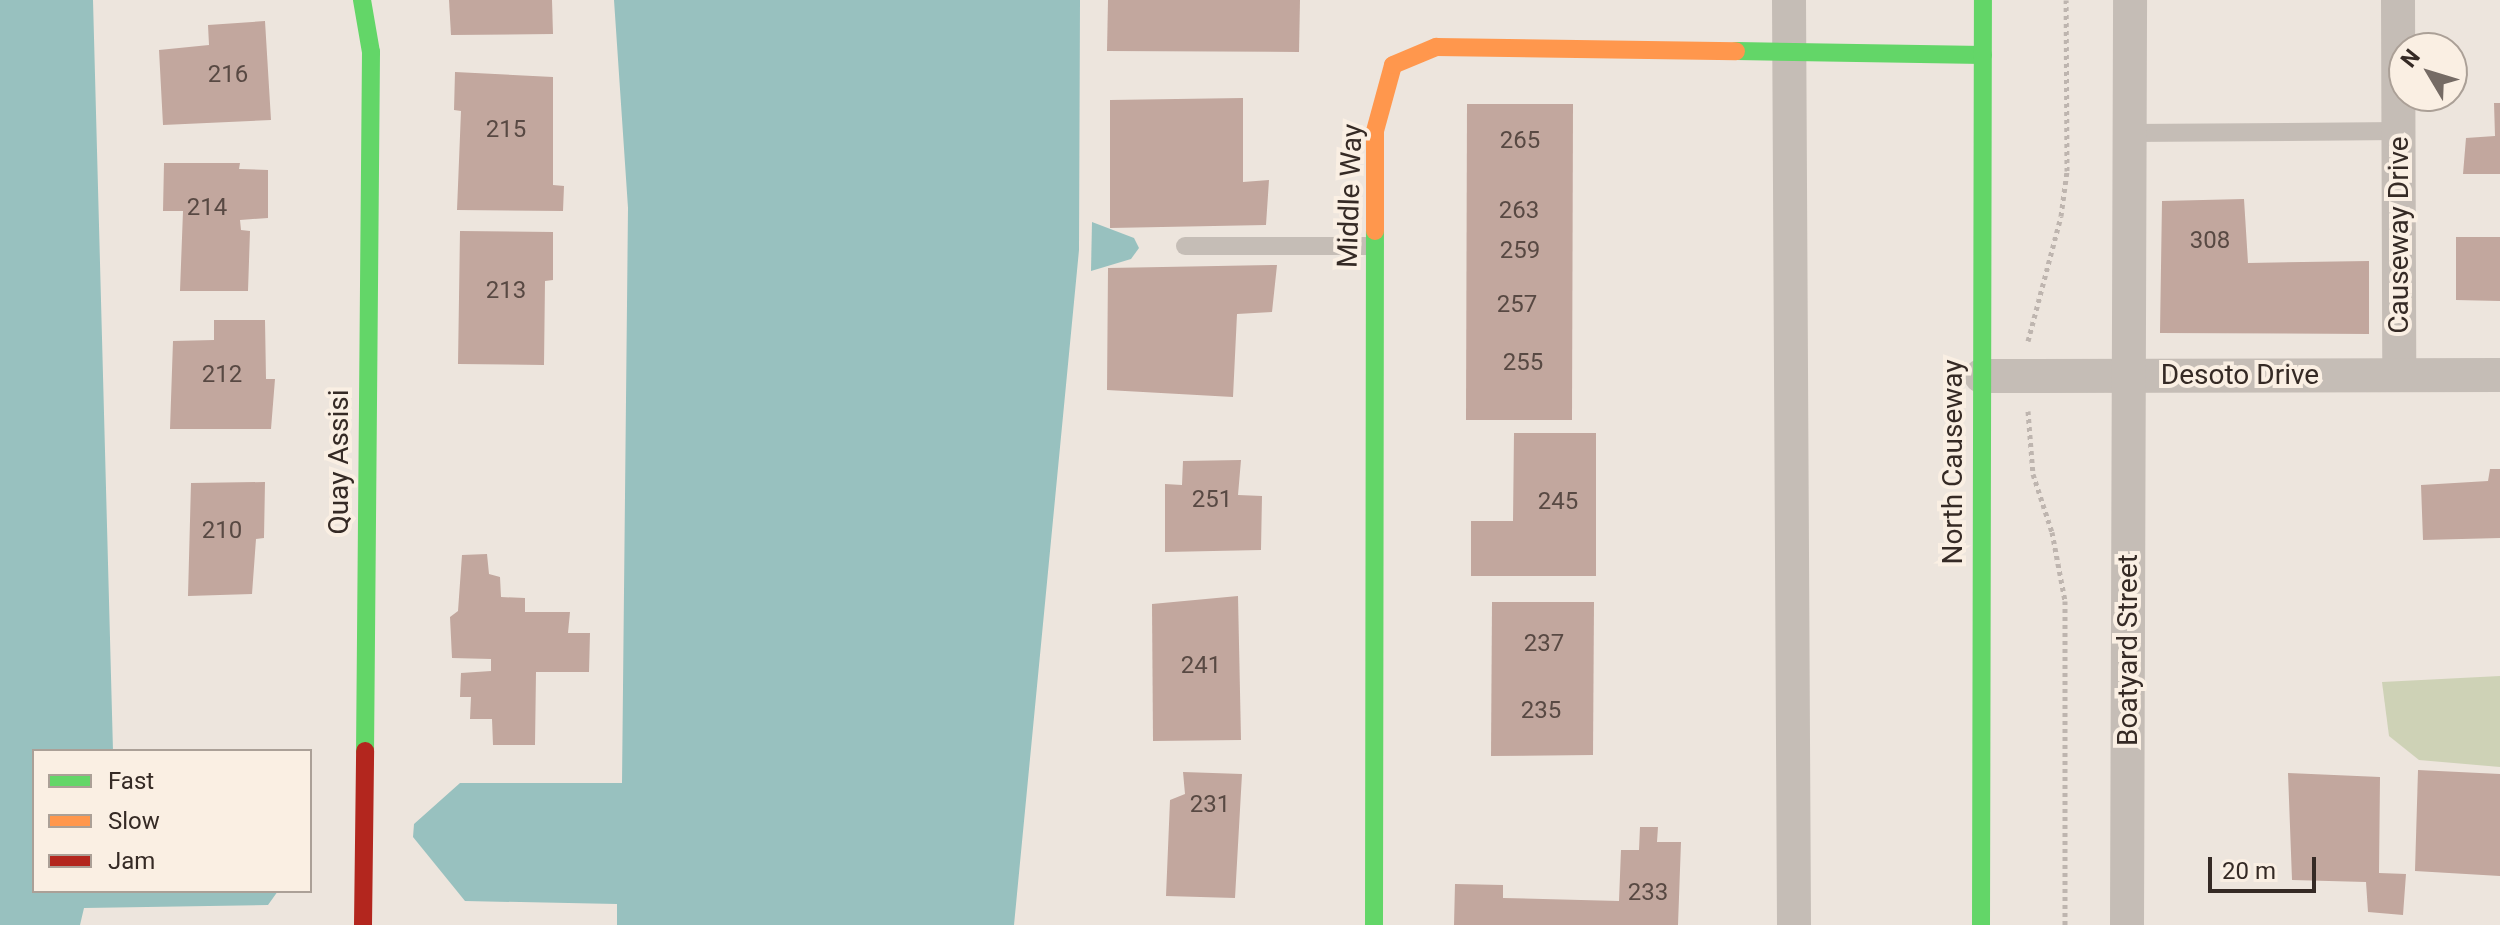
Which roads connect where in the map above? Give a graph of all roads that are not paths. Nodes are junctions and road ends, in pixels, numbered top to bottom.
1 (362, 0) edge
2 (1789, 0) edge
3 (1983, 0) edge
4 (2130, 0) edge
5 (2398, 0) edge
6 (1789, 50) junction
7 (1983, 55) junction
8 (2399, 131) junction
9 (2129, 133) junction
10 (1185, 246) dead end
11 (1375, 246) junction
12 (2399, 375) junction
13 (2500, 375) edge
14 (1981, 376) junction
15 (2130, 376) junction
16 (363, 925) edge
17 (1374, 925) edge
18 (1794, 925) edge
19 (1981, 925) edge
20 (2127, 925) edge

1 - 16 street, Quay Assisi
2 - 6 street
3 - 7 street, North Causeway
4 - 9 street, Boatyard Street
5 - 8 street, Causeway Drive
6 - 7 street, Middle Way
6 - 11 street, Middle Way
6 - 18 street
7 - 14 street, North Causeway
8 - 9 lane
8 - 12 street, Causeway Drive
9 - 15 street, Boatyard Street
10 - 11 lane
11 - 17 street, Middle Way
12 - 13 street, Desoto Drive
12 - 15 street, Desoto Drive
14 - 15 street, Desoto Drive
14 - 19 street, North Causeway
15 - 20 street, Boatyard Street

